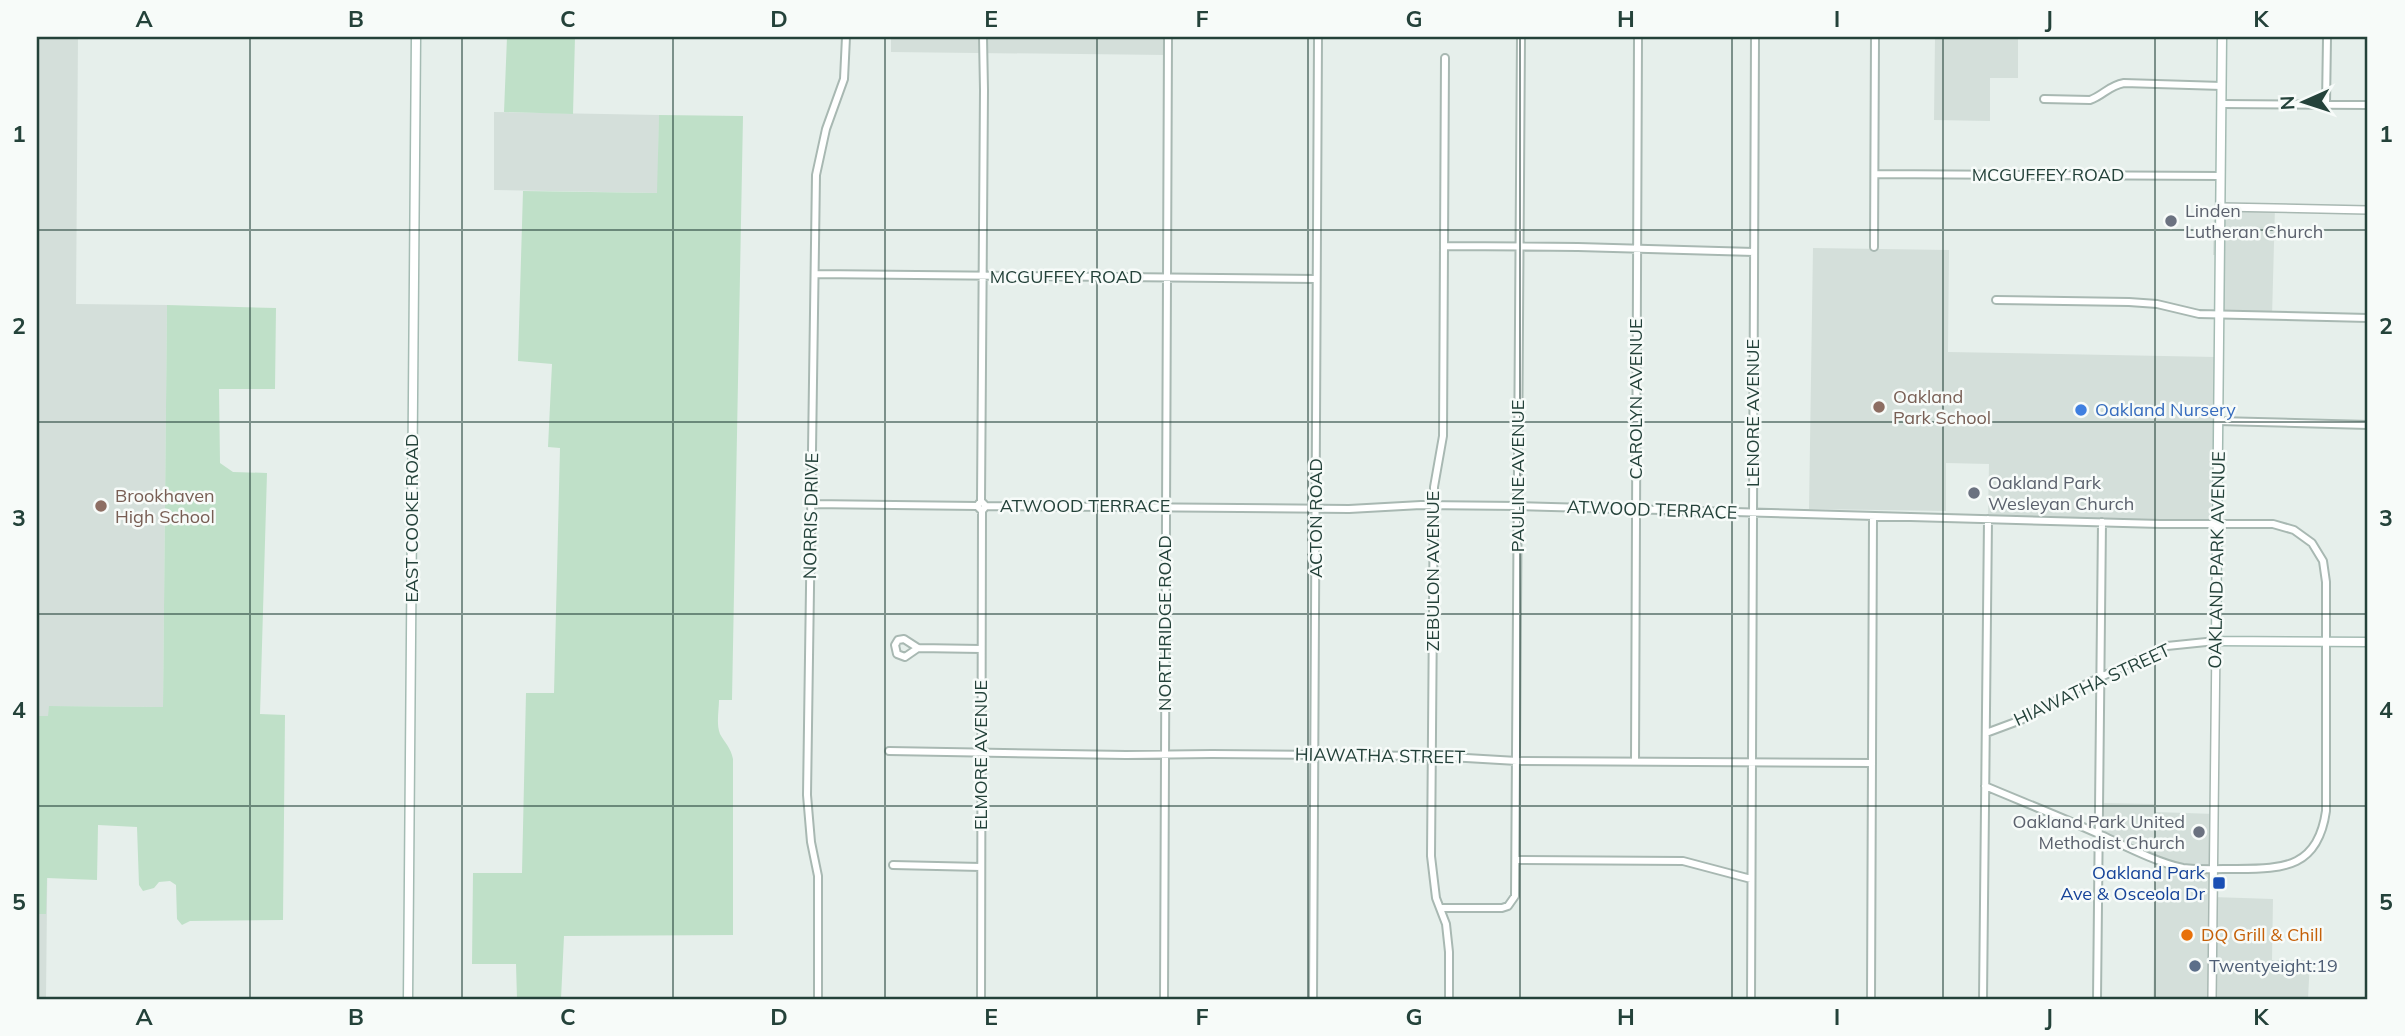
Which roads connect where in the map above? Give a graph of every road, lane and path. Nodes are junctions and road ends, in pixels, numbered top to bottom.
1 (416, 37) edge
2 (846, 37) edge
3 (983, 37) edge
4 (1168, 37) edge
5 (1318, 37) edge
6 (1521, 37) edge
7 (1638, 37) edge
8 (1755, 37) edge
9 (1875, 37) edge
10 (2222, 37) edge
11 (2327, 37) edge
12 (1445, 58) dead end
13 (2222, 86) junction
14 (2044, 99) dead end
15 (2222, 104) junction
16 (2326, 104) junction
17 (2368, 105) edge
18 (1875, 174) junction
19 (2221, 176) junction
20 (2221, 207) junction
21 (2368, 210) edge
22 (1444, 246) junction
23 (1519, 246) junction
24 (1874, 247) dead end
25 (1637, 248) junction
26 (1754, 252) junction
27 (815, 274) junction
28 (982, 277) junction
29 (1167, 278) junction
30 (1316, 279) junction
31 (1996, 300) dead end
32 (2219, 315) junction
33 (2368, 318) edge
34 (2218, 421) junction
35 (2368, 425) edge
36 (811, 504) junction
37 (1433, 505) junction
38 (981, 506) junction
39 (1518, 506) junction
40 (1166, 507) junction
41 (1316, 509) junction
42 (1636, 509) junction
43 (1753, 513) junction
44 (1873, 516) junction
45 (1988, 519) junction
46 (2102, 522) junction
47 (2217, 524) junction
48 (2216, 641) junction
49 (2326, 642) junction
50 (2368, 642) edge
51 (918, 648) dead end
52 (981, 649) junction
53 (2100, 677) junction
54 (1986, 733) junction
55 (889, 751) dead end
56 (982, 752) junction
57 (1165, 754) junction
58 (1314, 755) junction
59 (1432, 756) junction
60 (1517, 761) junction
61 (1634, 761) junction
62 (1752, 762) junction
63 (1872, 764) junction
64 (1985, 786) junction
65 (2098, 834) junction
66 (1516, 860) junction
67 (893, 865) dead end
68 (981, 867) junction
69 (2214, 869) junction
70 (1751, 879) junction
71 (1440, 908) junction
72 (408, 999) edge
73 (818, 999) edge
74 (981, 999) edge
75 (1164, 999) edge
76 (1313, 999) edge
77 (1449, 999) edge
78 (1751, 999) edge
79 (1871, 999) edge
80 (1983, 999) edge
81 (2097, 999) edge
82 (2212, 999) edge

1 - 72 main road, EAST COOKE ROAD
2 - 27 street, NORRIS DRIVE
3 - 28 street, ELMORE AVENUE
4 - 29 street, NORTHRIDGE ROAD
5 - 30 street, ACTON ROAD
6 - 23 street, PAULINE AVENUE
7 - 25 street, CAROLYN AVENUE
8 - 26 street, LENORE AVENUE
9 - 18 street
10 - 13 main road, OAKLAND PARK AVENUE
11 - 16 street
12 - 22 street, ZEBULON AVENUE
13 - 14 street
13 - 15 main road, OAKLAND PARK AVENUE
15 - 16 street
15 - 19 main road, OAKLAND PARK AVENUE
16 - 17 street
18 - 19 street, MCGUFFEY ROAD
18 - 24 street
19 - 20 main road, OAKLAND PARK AVENUE
20 - 21 street
20 - 32 main road, OAKLAND PARK AVENUE
22 - 23 street
22 - 37 street, ZEBULON AVENUE
23 - 25 street
23 - 39 street, PAULINE AVENUE
25 - 26 street
25 - 42 street, CAROLYN AVENUE
26 - 43 street, LENORE AVENUE
27 - 28 street, MCGUFFEY ROAD
27 - 36 street, NORRIS DRIVE
28 - 29 street, MCGUFFEY ROAD
28 - 38 street, ELMORE AVENUE
29 - 30 street, MCGUFFEY ROAD
29 - 40 street, NORTHRIDGE ROAD
30 - 41 street, ACTON ROAD
31 - 32 street
32 - 33 street
32 - 34 main road, OAKLAND PARK AVENUE
34 - 35 street
34 - 47 main road, OAKLAND PARK AVENUE
36 - 38 street, ATWOOD TERRACE
36 - 73 street, NORRIS DRIVE
37 - 39 street, ATWOOD TERRACE
37 - 41 street, ATWOOD TERRACE
37 - 59 street, ZEBULON AVENUE
38 - 40 street, ATWOOD TERRACE
38 - 52 street, ELMORE AVENUE
39 - 42 street, ATWOOD TERRACE
39 - 60 street, PAULINE AVENUE
40 - 41 street, ATWOOD TERRACE
40 - 57 street, NORTHRIDGE ROAD
41 - 58 street, ACTON ROAD
42 - 43 street, ATWOOD TERRACE
42 - 61 street, CAROLYN AVENUE
43 - 44 street, ATWOOD TERRACE
43 - 62 street, LENORE AVENUE
44 - 45 street, ATWOOD TERRACE
44 - 63 street
45 - 46 street, ATWOOD TERRACE
45 - 54 street
46 - 47 street, ATWOOD TERRACE
46 - 53 street
47 - 48 main road, OAKLAND PARK AVENUE
47 - 49 street, ATWOOD TERRACE
48 - 49 main road, HIAWATHA STREET
48 - 53 street, HIAWATHA STREET
48 - 69 street, OAKLAND PARK AVENUE
49 - 50 main road, HIAWATHA STREET
49 - 69 street
51 - 52 street
52 - 56 street, ELMORE AVENUE
53 - 54 street, HIAWATHA STREET
53 - 65 street
54 - 64 street
55 - 56 street, HIAWATHA STREET
56 - 57 street, HIAWATHA STREET
56 - 68 street, ELMORE AVENUE
57 - 58 street, HIAWATHA STREET
57 - 75 street, NORTHRIDGE ROAD
58 - 59 street, HIAWATHA STREET
58 - 76 street, ACTON ROAD
59 - 60 street, HIAWATHA STREET
59 - 71 street, ZEBULON AVENUE
60 - 61 street, HIAWATHA STREET
60 - 66 street, PAULINE AVENUE
61 - 62 street, HIAWATHA STREET
62 - 63 street, HIAWATHA STREET
62 - 70 street, LENORE AVENUE
63 - 79 street
64 - 65 street
64 - 80 street
65 - 69 street
65 - 81 street
66 - 70 street
66 - 71 street, PAULINE AVENUE
67 - 68 street
68 - 74 street, ELMORE AVENUE
69 - 82 street, OAKLAND PARK AVENUE
70 - 78 street, LENORE AVENUE
71 - 77 street, ZEBULON AVENUE

